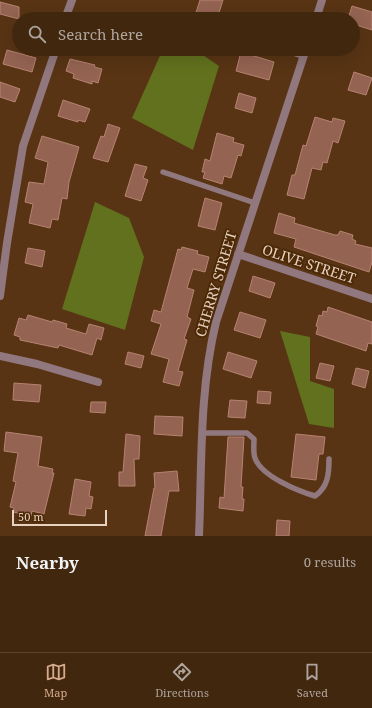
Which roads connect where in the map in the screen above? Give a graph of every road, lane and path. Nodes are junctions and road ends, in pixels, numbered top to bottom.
1 (72, 0) edge
2 (322, 0) edge
3 (68, 12) edge
4 (318, 12) edge
5 (54, 56) edge
6 (304, 56) edge
7 (163, 172) dead end
8 (255, 203) junction
9 (238, 254) junction
10 (0, 296) edge
11 (372, 299) edge
12 (0, 356) edge
13 (98, 382) dead end
14 (203, 433) junction
15 (329, 459) dead end
16 (199, 536) edge

1 - 3 street
2 - 4 street
5 - 10 street
6 - 8 street, CHERRY STREET
7 - 8 lane
8 - 9 street, CHERRY STREET
9 - 11 street, OLIVE STREET
9 - 14 street, CHERRY STREET
12 - 13 street
14 - 15 lane
14 - 16 street, CHERRY STREET

